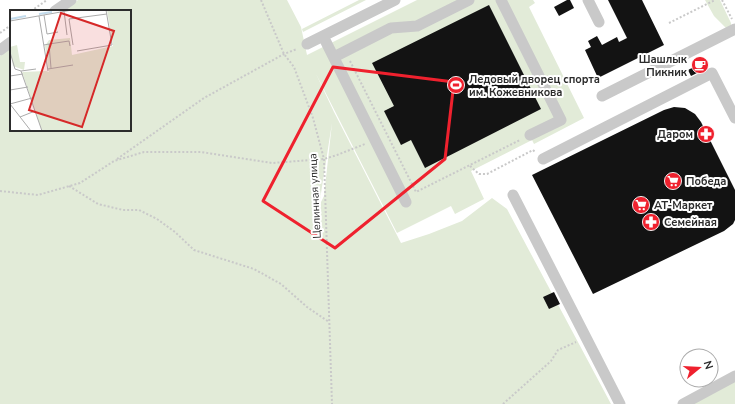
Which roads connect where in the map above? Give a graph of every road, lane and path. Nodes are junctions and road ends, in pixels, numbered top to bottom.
1 (46, 0) edge
2 (71, 0) edge
3 (261, 0) edge
4 (395, 0) edge
5 (469, 0) edge
6 (501, 0) edge
7 (588, 0) edge
8 (715, 0) edge
9 (722, 0) edge
10 (32, 10) edge
11 (56, 10) edge
12 (599, 22) dead end
13 (669, 23) dead end
14 (735, 25) edge
15 (10, 26) edge
16 (735, 29) edge
17 (0, 33) edge
18 (323, 36) junction
19 (307, 44) dead end
20 (345, 51) junction
21 (284, 54) junction
22 (334, 57) junction
23 (602, 96) dead end
24 (735, 118) edge
25 (530, 135) joint
26 (375, 139) junction
27 (324, 159) junction
28 (543, 159) joint
29 (114, 161) junction
30 (470, 166) junction
31 (69, 186) junction
32 (0, 191) edge
33 (513, 194) dead end
34 (406, 202) dead end
35 (329, 322) junction
36 (586, 337) junction
37 (735, 376) edge
38 (332, 404) edge
39 (503, 404) edge
40 (620, 404) edge
41 (683, 404) edge

1 - 10 path
2 - 11 street
3 - 21 path, Целинная улица
4 - 18 street
5 - 20 street
6 - 25 street
7 - 12 street
8 - 13 path
9 - 14 path
15 - 17 path
16 - 23 street
18 - 19 street
18 - 22 street
20 - 22 street
20 - 30 path
21 - 27 path, Целинная улица
21 - 29 path
22 - 26 street
24 - 28 street
25 - 30 path
26 - 27 path
26 - 34 street
27 - 29 path
27 - 35 path, Целинная улица
28 - 30 path
29 - 31 path
31 - 32 path
31 - 35 path
33 - 36 street
35 - 38 path, Целинная улица
36 - 39 path
36 - 40 street
37 - 41 street

